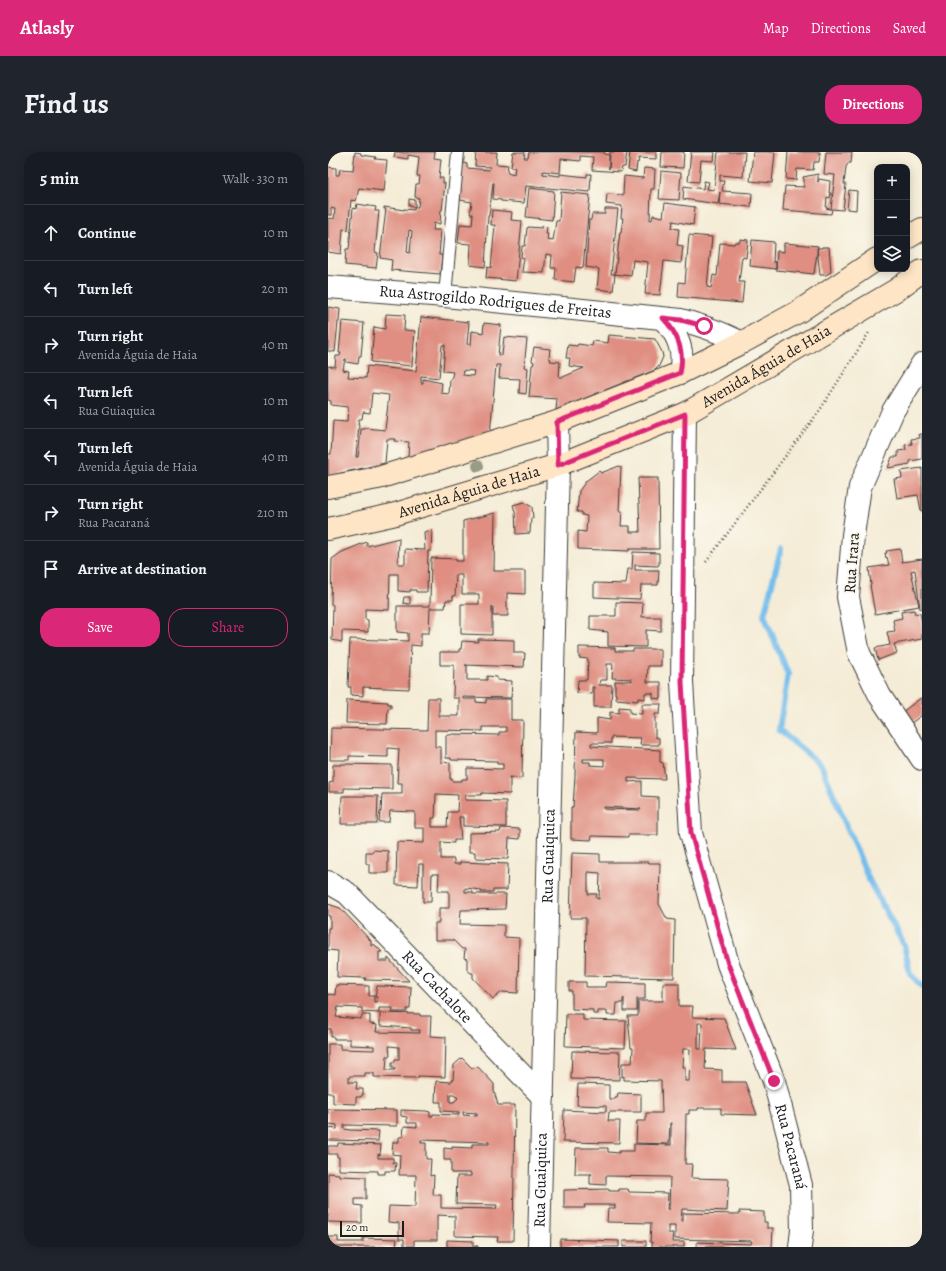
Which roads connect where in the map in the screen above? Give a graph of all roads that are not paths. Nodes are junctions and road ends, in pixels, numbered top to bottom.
1 (458, 152) edge
2 (922, 229) edge
3 (910, 236) edge
4 (874, 260) edge
5 (922, 271) edge
6 (328, 287) edge
7 (445, 296) junction
8 (663, 318) junction
9 (741, 344) junction
10 (922, 364) edge
11 (680, 373) junction
12 (685, 414) junction
13 (557, 422) junction
14 (558, 465) junction
15 (328, 487) edge
16 (328, 529) edge
17 (922, 759) edge
18 (328, 882) edge
19 (543, 1097) junction
20 (539, 1247) edge
21 (800, 1247) edge

1 - 7 lane
2 - 3 main road
4 - 9 main road, Avenida Águia de Haia
5 - 12 main road, Avenida Águia de Haia
6 - 7 street, Rua Astrogildo Rodrigues de Freitas
7 - 8 street, Rua Astrogildo Rodrigues de Freitas
8 - 9 street, Rua Astrogildo Rodrigues de Freitas
8 - 11 street
9 - 11 main road, Avenida Águia de Haia
10 - 17 street, Rua Irara
11 - 13 main road, Avenida Águia de Haia
12 - 14 main road, Avenida Águia de Haia
12 - 21 street, Rua Pacaraná
13 - 14 street, Rua Guaiquica
13 - 15 main road, Avenida Águia de Haia
14 - 16 main road, Avenida Águia de Haia
14 - 19 street, Rua Guaiquica
18 - 19 street, Rua Cachalote
19 - 20 street, Rua Guaiquica

